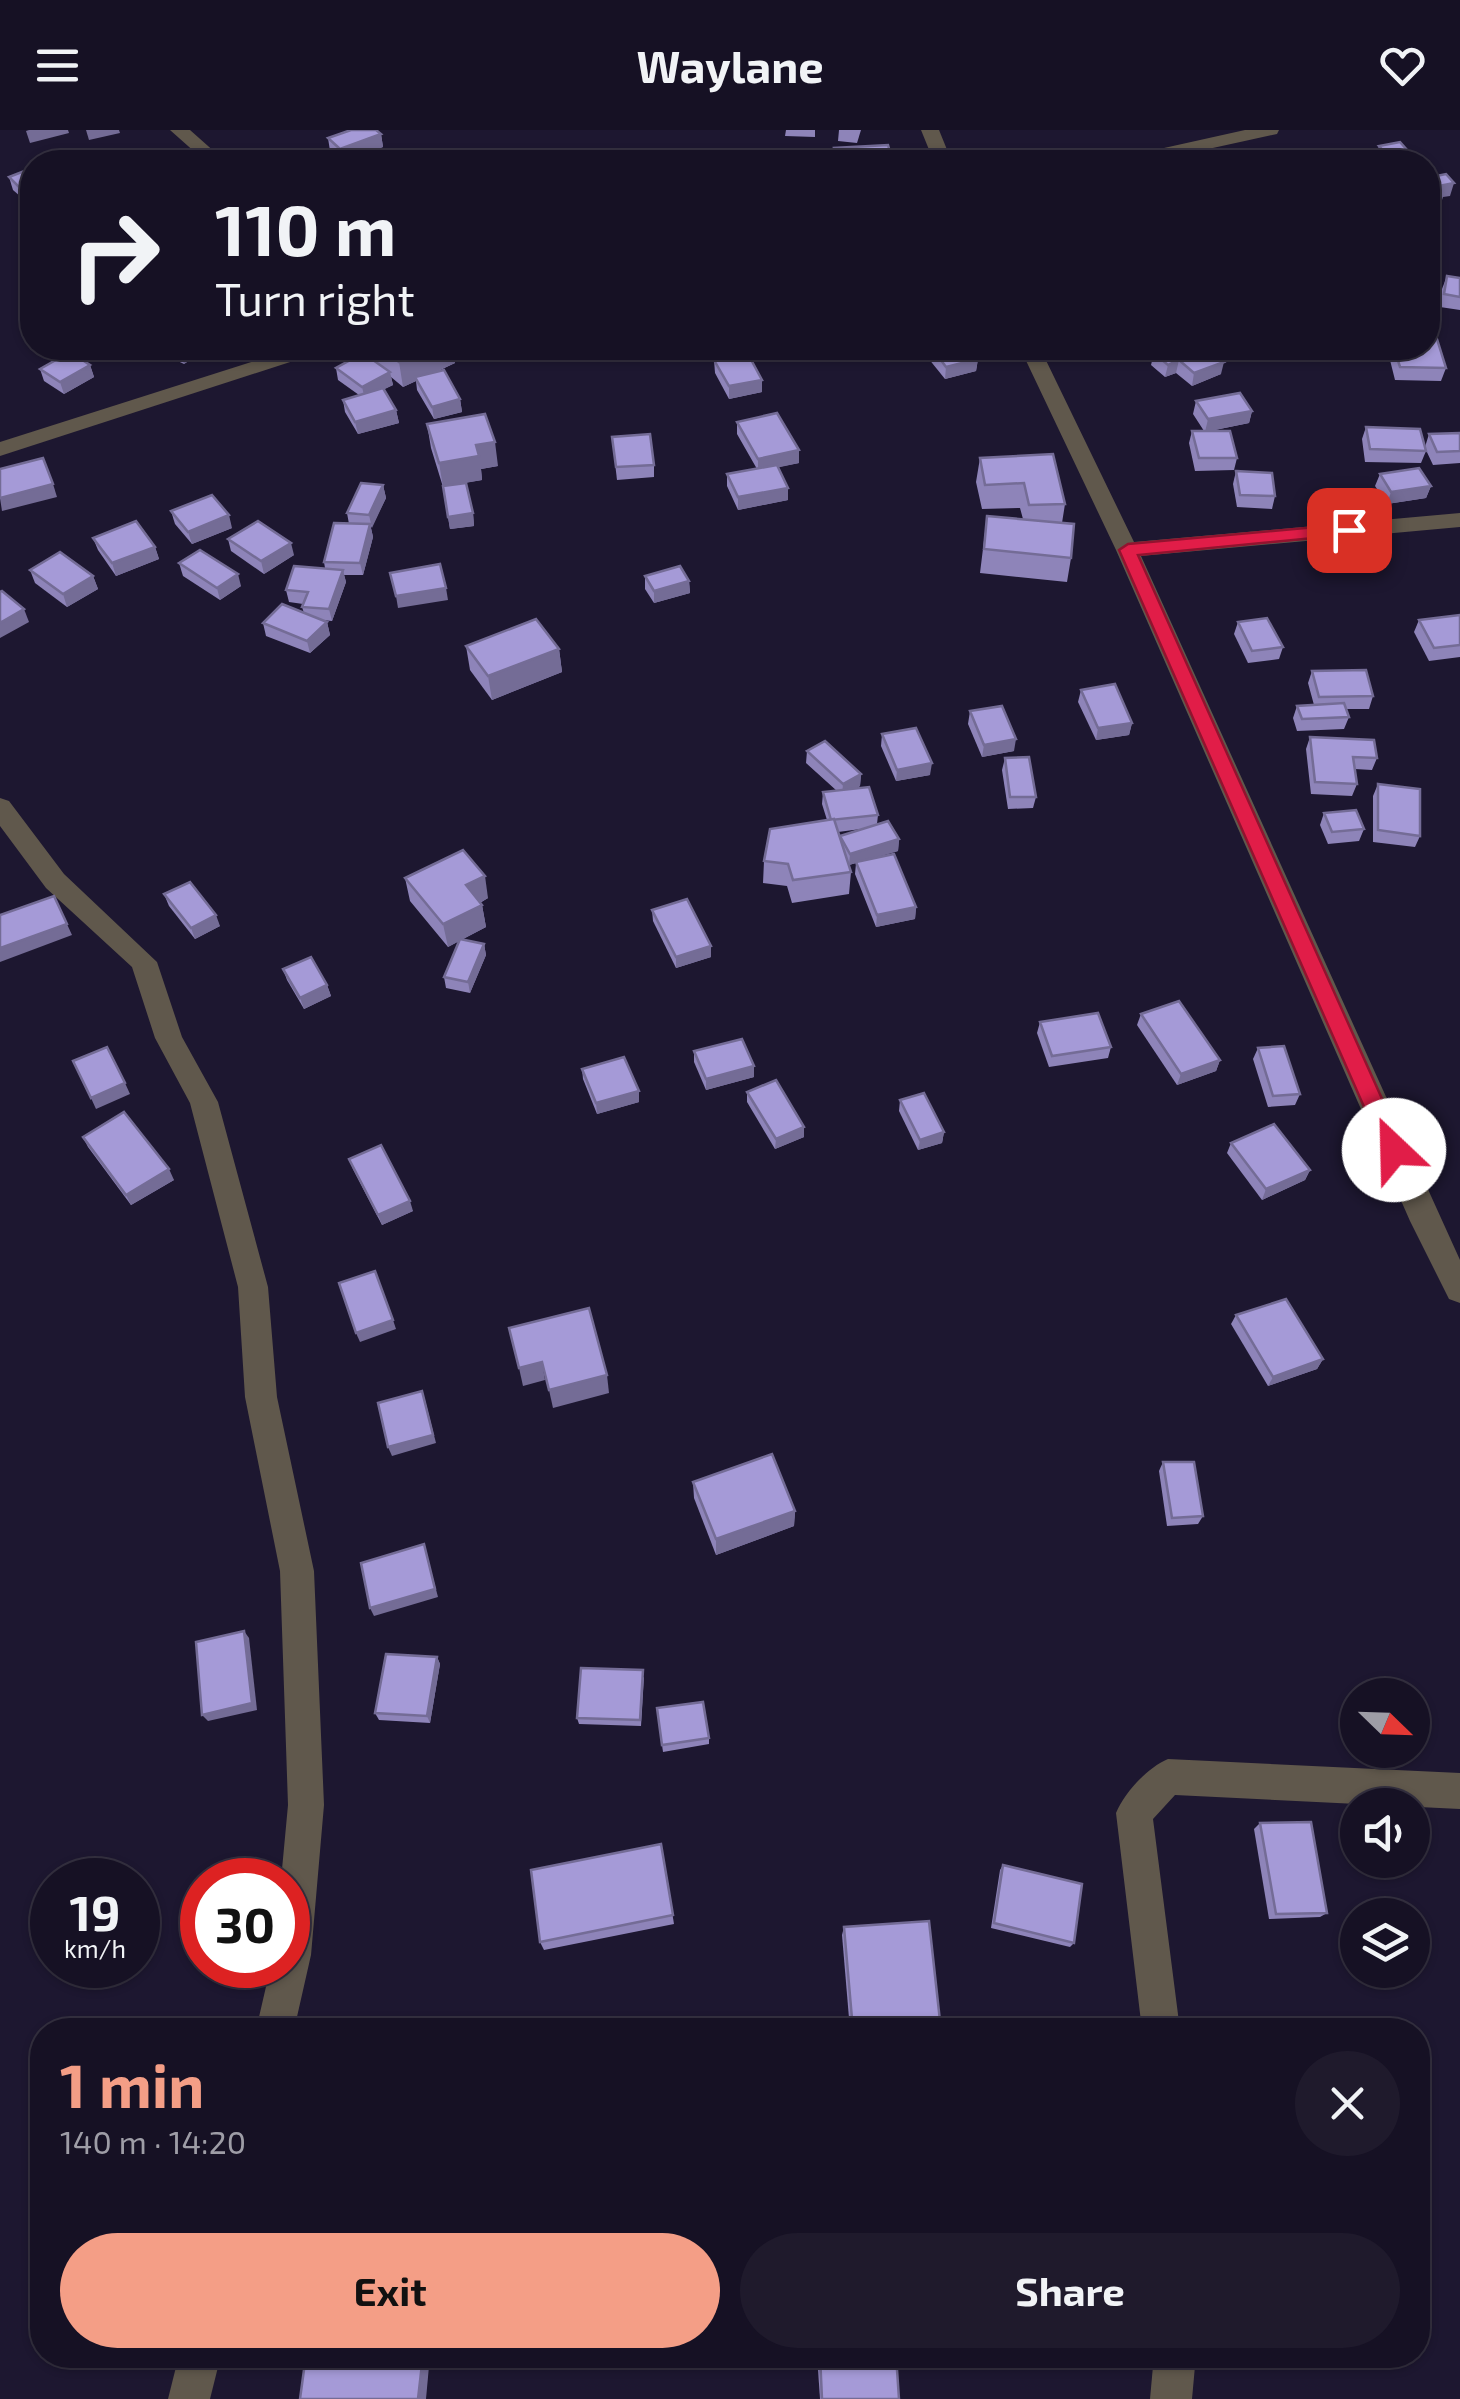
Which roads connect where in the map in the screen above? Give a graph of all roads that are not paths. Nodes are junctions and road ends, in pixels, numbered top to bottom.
1 (179, 130) edge
2 (1270, 130) edge
3 (203, 150) edge
4 (1180, 150) edge
5 (277, 360) edge
6 (1036, 360) edge
7 (0, 449) edge
8 (1460, 520) edge
9 (1128, 550) junction
10 (0, 807) edge
11 (1460, 1290) edge
12 (1460, 1791) edge
13 (279, 2018) edge
14 (1160, 2018) edge
15 (197, 2368) edge
16 (1174, 2368) edge
17 (189, 2399) edge
18 (1171, 2399) edge

1 - 3 street
2 - 4 street
5 - 7 street
6 - 9 street
8 - 9 street
9 - 11 street
10 - 13 street
12 - 14 street
15 - 17 street
16 - 18 street

